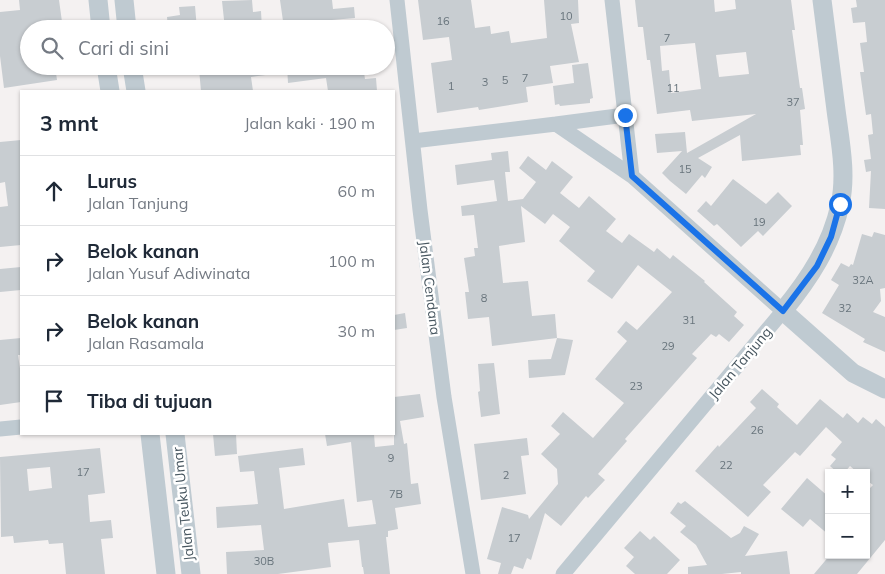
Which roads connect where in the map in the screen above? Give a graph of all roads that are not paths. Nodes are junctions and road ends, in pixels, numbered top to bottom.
1 (98, 0) edge
2 (124, 0) edge
3 (397, 0) edge
4 (612, 0) edge
5 (822, 0) edge
6 (100, 20) edge
7 (127, 20) edge
8 (107, 75) edge
9 (133, 75) edge
10 (110, 90) edge
11 (136, 90) edge
12 (625, 115) junction
13 (556, 124) junction
14 (414, 141) junction
15 (632, 176) junction
16 (783, 311) junction
17 (885, 389) edge
18 (20, 428) edge
19 (0, 429) edge
20 (175, 438) edge
21 (151, 440) edge
22 (166, 574) edge
23 (191, 574) edge
24 (473, 574) edge
25 (563, 574) edge

1 - 6 street
2 - 7 street
3 - 14 street, Jalan Cendana
4 - 12 street
5 - 16 street, Jalan Tanjung
8 - 10 street
9 - 11 street
12 - 13 street
12 - 15 street
13 - 14 street
13 - 15 street
14 - 24 street, Jalan Cendana
15 - 16 street
16 - 17 street
16 - 25 street, Jalan Tanjung
18 - 19 street
20 - 21 street
20 - 23 street, Jalan Teuku Umar
21 - 22 street, Jalan Teuku Umar

